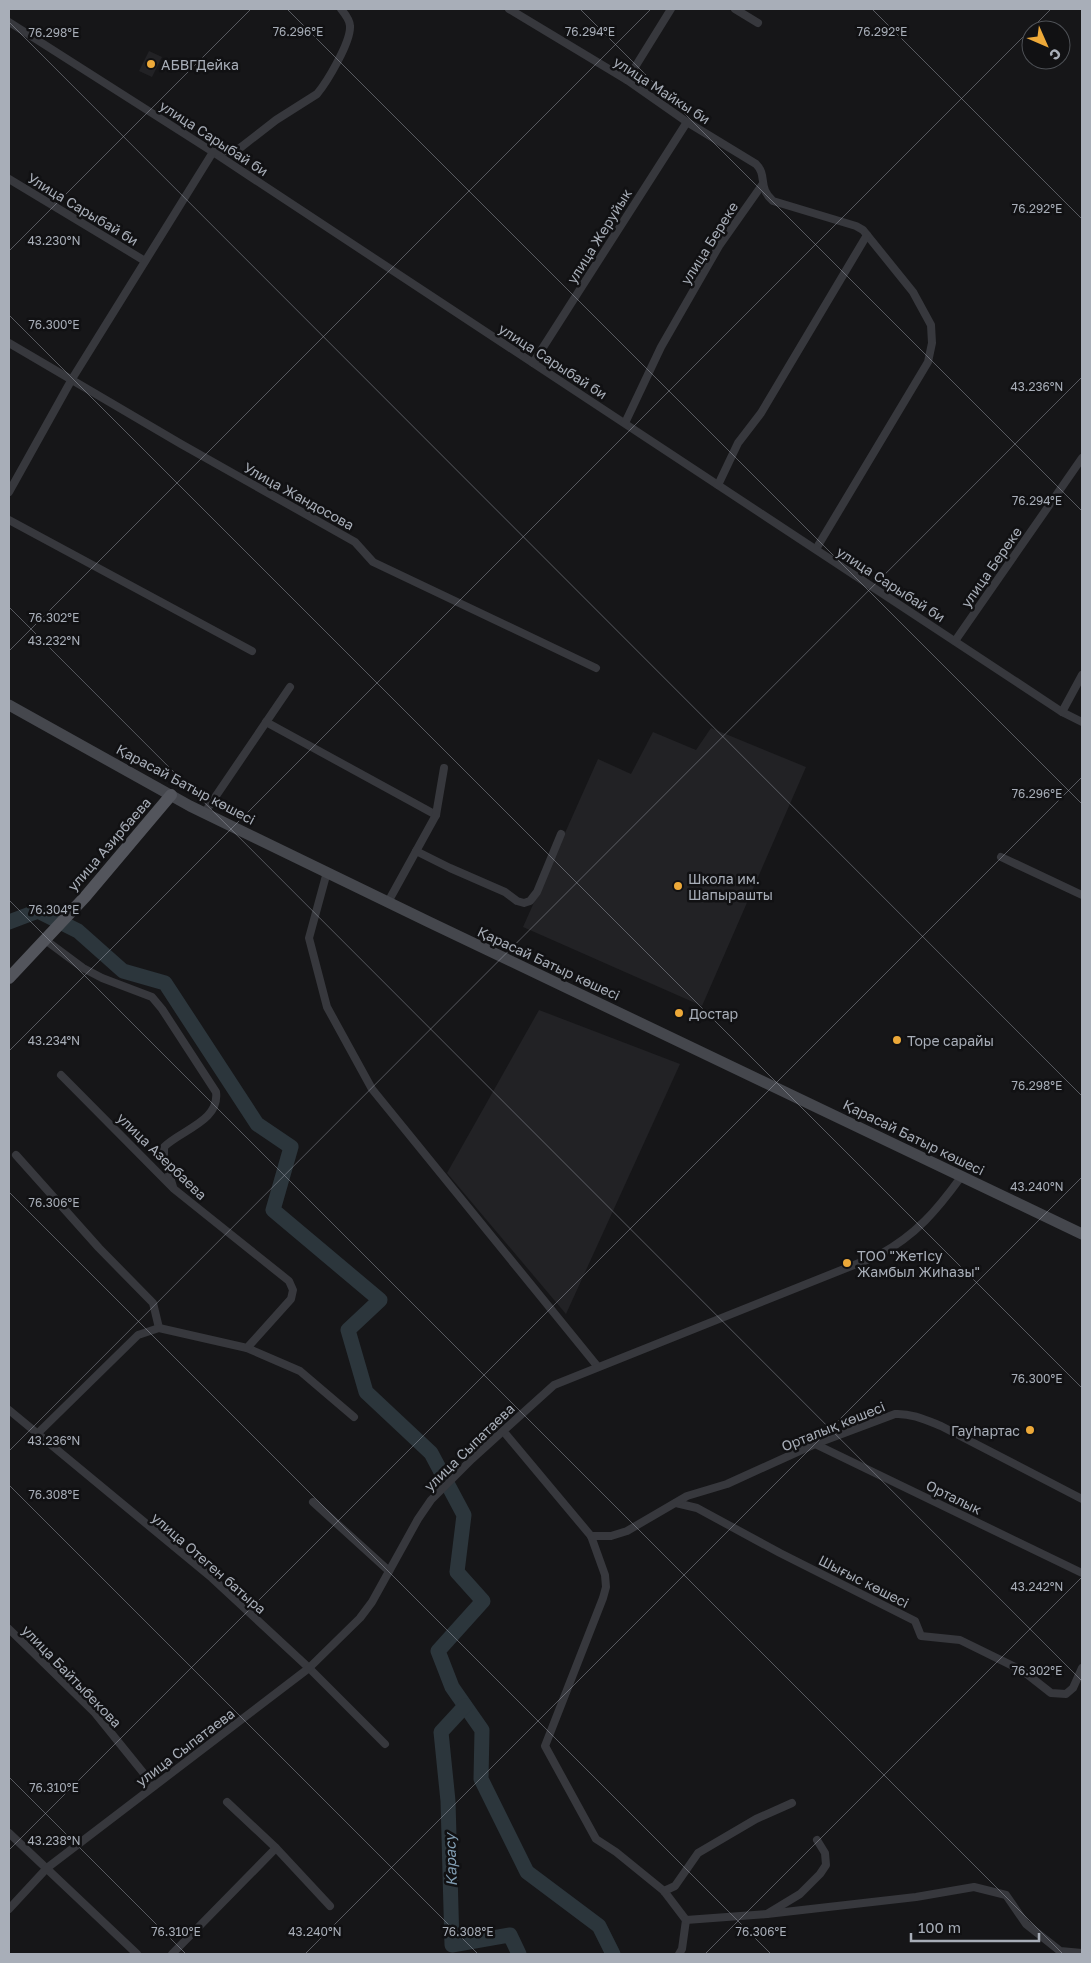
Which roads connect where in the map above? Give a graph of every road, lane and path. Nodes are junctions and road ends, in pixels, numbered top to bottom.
1 (341, 9) edge
2 (509, 9) edge
3 (671, 9) edge
4 (735, 9) edge
5 (9, 22) edge
6 (758, 23) dead end
7 (627, 80) junction
8 (687, 122) junction
9 (213, 152) junction
10 (9, 179) edge
11 (762, 185) junction
12 (867, 235) junction
13 (144, 261) junction
14 (9, 344) edge
15 (533, 363) junction
16 (72, 379) junction
17 (625, 423) junction
18 (1082, 458) edge
19 (718, 485) junction
20 (9, 492) edge
21 (9, 520) edge
22 (816, 549) junction
23 (955, 641) junction
24 (252, 651) dead end
25 (596, 668) dead end
26 (1082, 675) edge
27 (290, 687) dead end
28 (9, 705) edge
29 (1062, 712) junction
30 (266, 722) junction
31 (1082, 722) edge
32 (444, 768) dead end
33 (171, 795) junction
34 (205, 812) junction
35 (436, 815) junction
36 (561, 834) dead end
37 (416, 851) junction
38 (1001, 857) dead end
39 (327, 872) junction
40 (1082, 895) edge
41 (388, 902) junction
42 (47, 936) junction
43 (9, 978) edge
44 (61, 1075) dead end
45 (16, 1156) dead end
46 (962, 1176) junction
47 (174, 1189) junction
48 (1082, 1234) edge
49 (159, 1328) junction
50 (247, 1348) junction
51 (598, 1368) junction
52 (9, 1410) edge
53 (354, 1417) dead end
54 (504, 1432) junction
55 (37, 1434) junction
56 (815, 1444) junction
57 (1082, 1499) edge
58 (313, 1502) dead end
59 (676, 1503) junction
60 (591, 1536) junction
61 (389, 1571) junction
62 (1082, 1573) edge
63 (9, 1629) edge
64 (309, 1668) junction
65 (1082, 1668) edge
66 (385, 1744) dead end
67 (154, 1786) junction
68 (227, 1802) dead end
69 (792, 1803) dead end
70 (9, 1833) edge
71 (816, 1840) dead end
72 (276, 1848) junction
73 (47, 1868) junction
74 (664, 1892) junction
75 (330, 1906) dead end
76 (9, 1909) edge
77 (767, 1914) junction
78 (686, 1920) junction
79 (1082, 1953) edge
80 (137, 1954) edge
81 (172, 1954) edge
82 (679, 1954) edge

1 - 9 street
2 - 7 street, улица Майкы би
3 - 7 street
4 - 6 street
5 - 9 street, улица Сарыбай би
7 - 8 street, улица Майкы би
8 - 11 street, улица Майкы би
8 - 15 street, улица Жеруйык
9 - 13 street
9 - 15 street, улица Сарыбай би
10 - 13 street, Улица Сарыбай би
11 - 12 street
11 - 17 street, улица Береке
12 - 19 street
12 - 22 street
13 - 16 street
14 - 16 street, Улица Жандосова
15 - 17 street, улица Сарыбай би
16 - 20 street
16 - 25 street, Улица Жандосова
17 - 19 street, улица Сарыбай би
18 - 23 street, улица Береке
19 - 22 street, улица Сарыбай би
21 - 24 street
22 - 23 street, улица Сарыбай би
23 - 29 street, улица Сарыбай би
26 - 29 street
27 - 30 street
28 - 33 main road, Қарасай Батыр көшесі
29 - 31 street, улица Сарыбай би
30 - 34 street
30 - 35 street
32 - 35 street
33 - 34 main road, Қарасай Батыр көшесі
33 - 42 main road, улица Азирбаева
34 - 39 main road, Қарасай Батыр көшесі
35 - 37 street
36 - 37 street
37 - 41 street
38 - 40 street
39 - 41 main road, Қарасай Батыр көшесі
39 - 51 street
41 - 46 main road, Қарасай Батыр көшесі
42 - 43 main road, улица Азирбаева
42 - 47 street
44 - 47 street, улица Азербаева
45 - 49 street
46 - 48 main road, Қарасай Батыр көшесі
46 - 51 street, улица Сыпатаева
47 - 50 street, улица Азербаева
49 - 50 street
49 - 55 street
50 - 53 street
51 - 54 street, улица Сыпатаева
52 - 55 street, улица Отеген батыра
54 - 60 street
54 - 61 street, улица Сыпатаева
55 - 64 street, улица Отеген батыра
56 - 57 street, Орталық көшесі
56 - 59 street, Орталық көшесі
56 - 62 street, Орталык
58 - 61 street
59 - 60 street, Орталық көшесі
59 - 65 street, Шығыс көшесі
60 - 74 street
61 - 64 street, улица Сыпатаева
63 - 67 street, улица Байтыбекова
64 - 66 street, улица Отеген батыра
64 - 67 street, улица Сыпатаева
67 - 73 street, улица Сыпатаева
68 - 72 street
69 - 74 street
70 - 73 street
71 - 77 street
72 - 75 street
72 - 81 street
73 - 76 street, улица Сыпатаева
73 - 80 street
74 - 78 street
77 - 78 street
77 - 79 street
78 - 82 street

